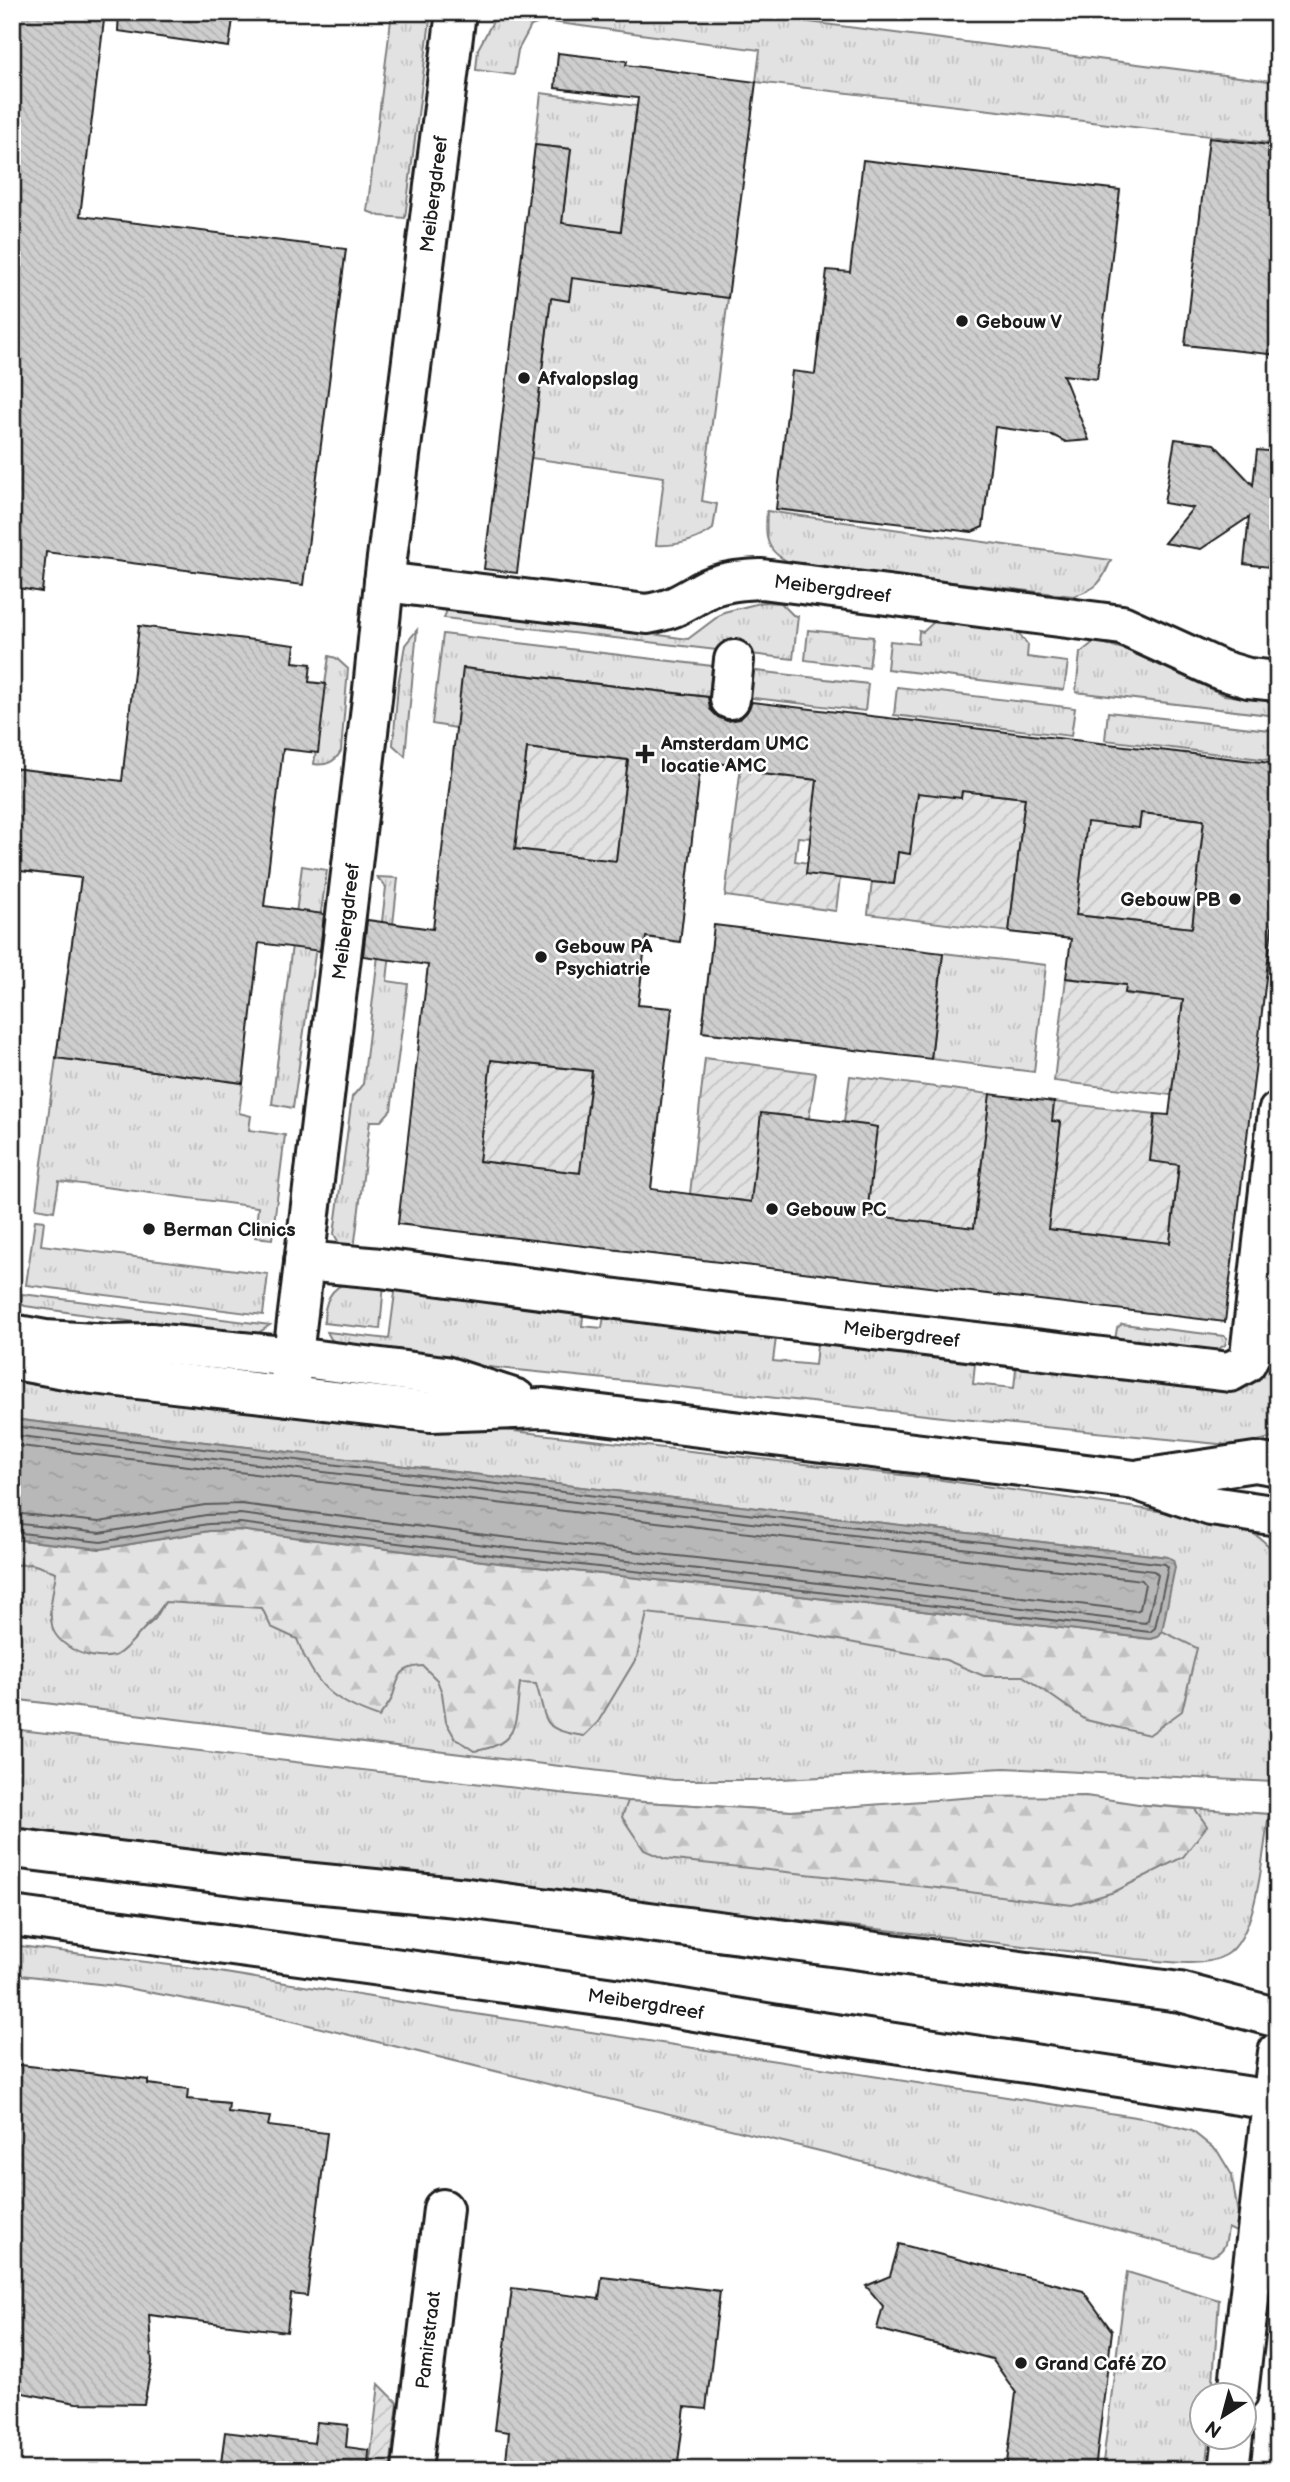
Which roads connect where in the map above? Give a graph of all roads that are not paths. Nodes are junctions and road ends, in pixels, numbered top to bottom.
1 (456, 12) edge
2 (384, 582) junction
3 (734, 660) dead end
4 (1278, 681) edge
5 (730, 699) dead end
6 (1278, 1112) edge
7 (304, 1261) junction
8 (12, 1334) edge
9 (12, 1356) edge
10 (294, 1357) junction
11 (288, 1395) junction
12 (544, 1408) junction
13 (1278, 1466) edge
14 (1135, 1480) junction
15 (1278, 1516) edge
16 (12, 1848) edge
17 (12, 1916) edge
18 (1278, 2018) edge
19 (1278, 2052) edge
20 (1275, 2100) edge
21 (443, 2209) dead end
22 (1240, 2380) edge
23 (1231, 2450) edge
24 (412, 2470) edge
25 (1229, 2470) edge

1 - 2 street, Meibergdreef
2 - 4 street, Meibergdreef
2 - 7 street, Meibergdreef
3 - 5 street
6 - 7 street, Meibergdreef
7 - 10 street, Meibergdreef
8 - 10 street
9 - 11 street
10 - 11 street, Meibergdreef
10 - 12 street
11 - 12 street
12 - 14 street
13 - 14 street
14 - 15 street
16 - 18 street
17 - 20 street, Meibergdreef
19 - 20 street
20 - 22 street
21 - 24 street, Pamirstraat
23 - 25 street

